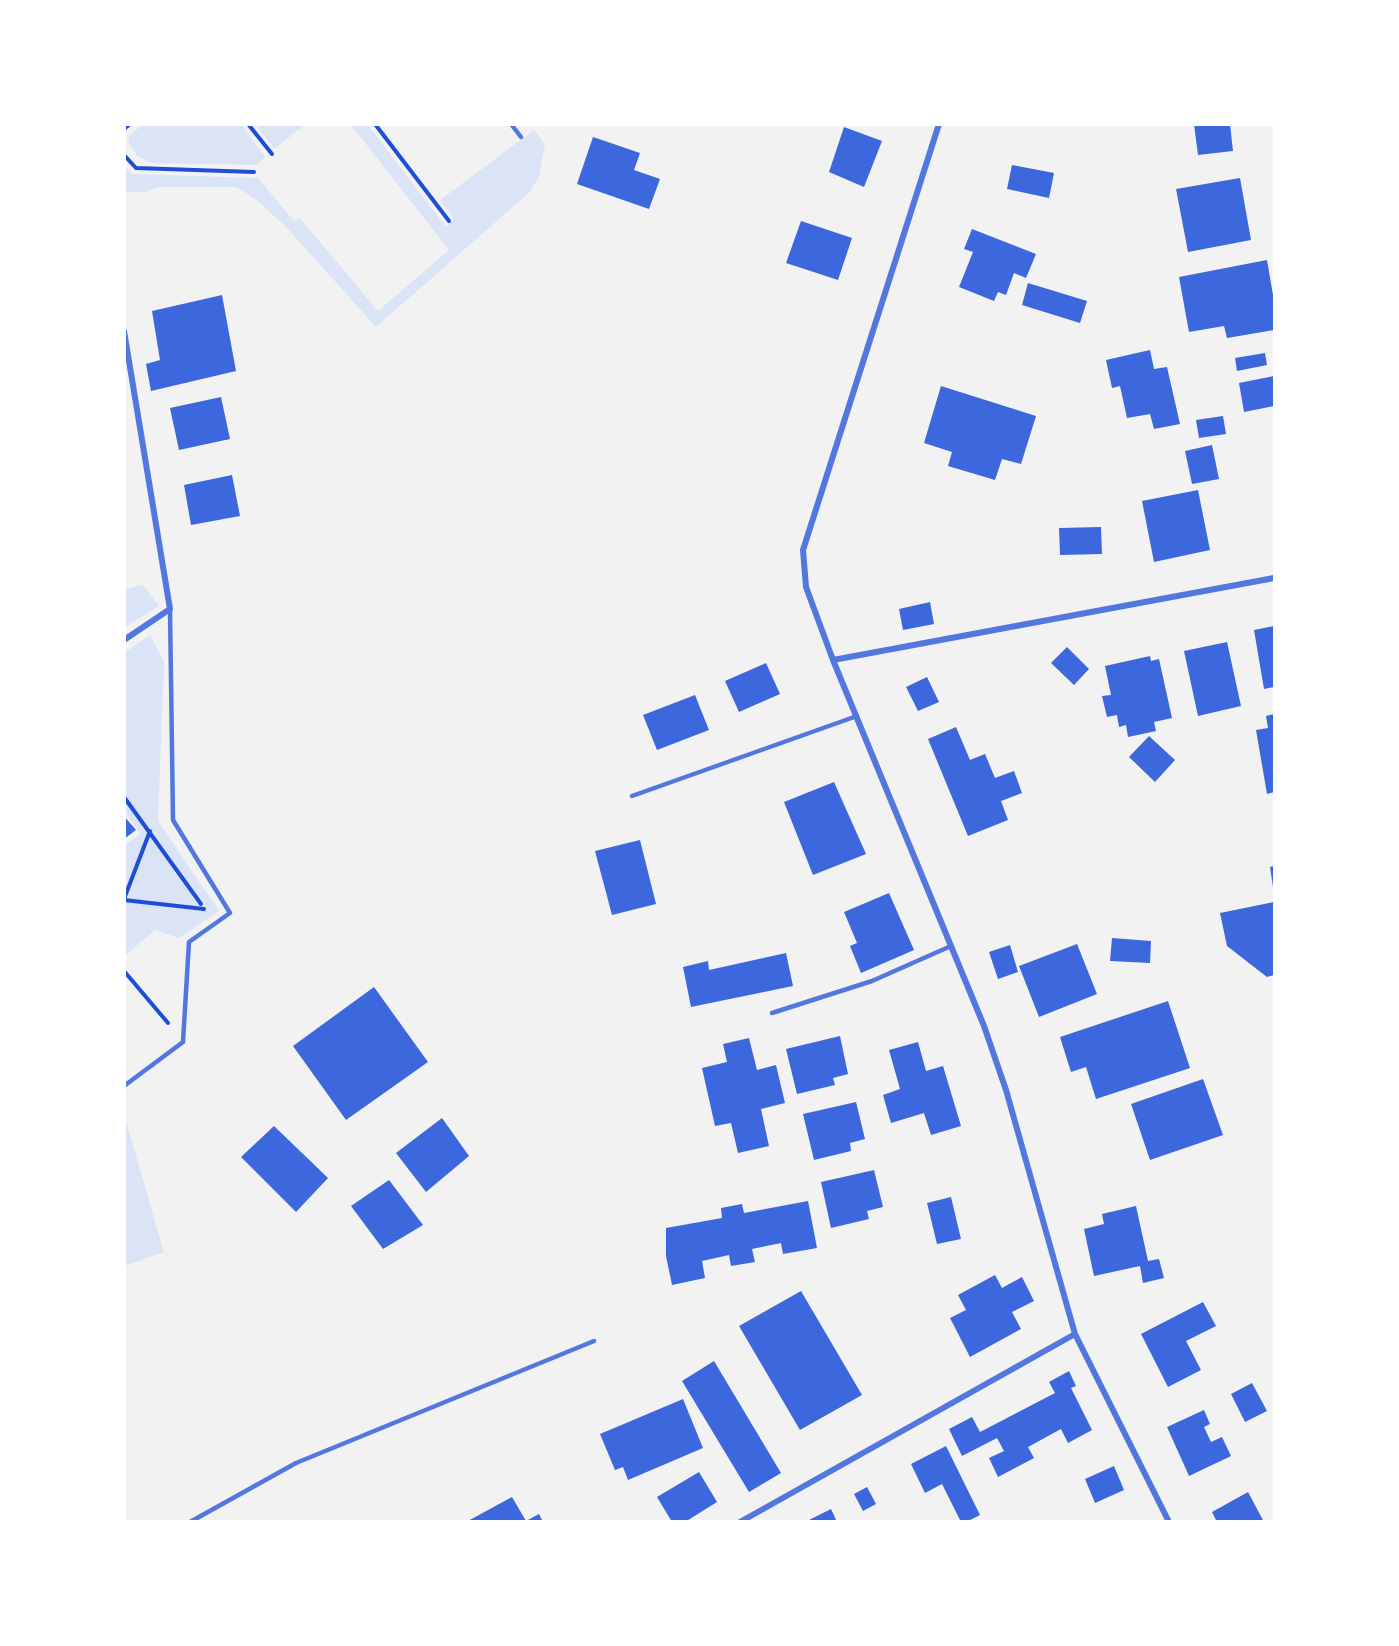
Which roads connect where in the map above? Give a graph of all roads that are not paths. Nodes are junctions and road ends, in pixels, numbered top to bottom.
1 (511, 124) edge
2 (939, 124) edge
3 (521, 137) dead end
4 (124, 331) edge
5 (1275, 578) edge
6 (170, 609) junction
7 (124, 640) edge
8 (833, 660) junction
9 (857, 716) junction
10 (632, 796) dead end
11 (951, 946) junction
12 (772, 1013) dead end
13 (124, 1086) edge
14 (1075, 1334) junction
15 (594, 1341) dead end
16 (190, 1521) edge
17 (740, 1521) edge
18 (1169, 1521) edge

1 - 3 lane
2 - 8 street
4 - 6 street
5 - 8 street
6 - 7 street
6 - 13 lane
8 - 9 street
9 - 10 lane
9 - 11 street
11 - 12 lane
11 - 14 street
14 - 17 street
14 - 18 street
15 - 16 lane

